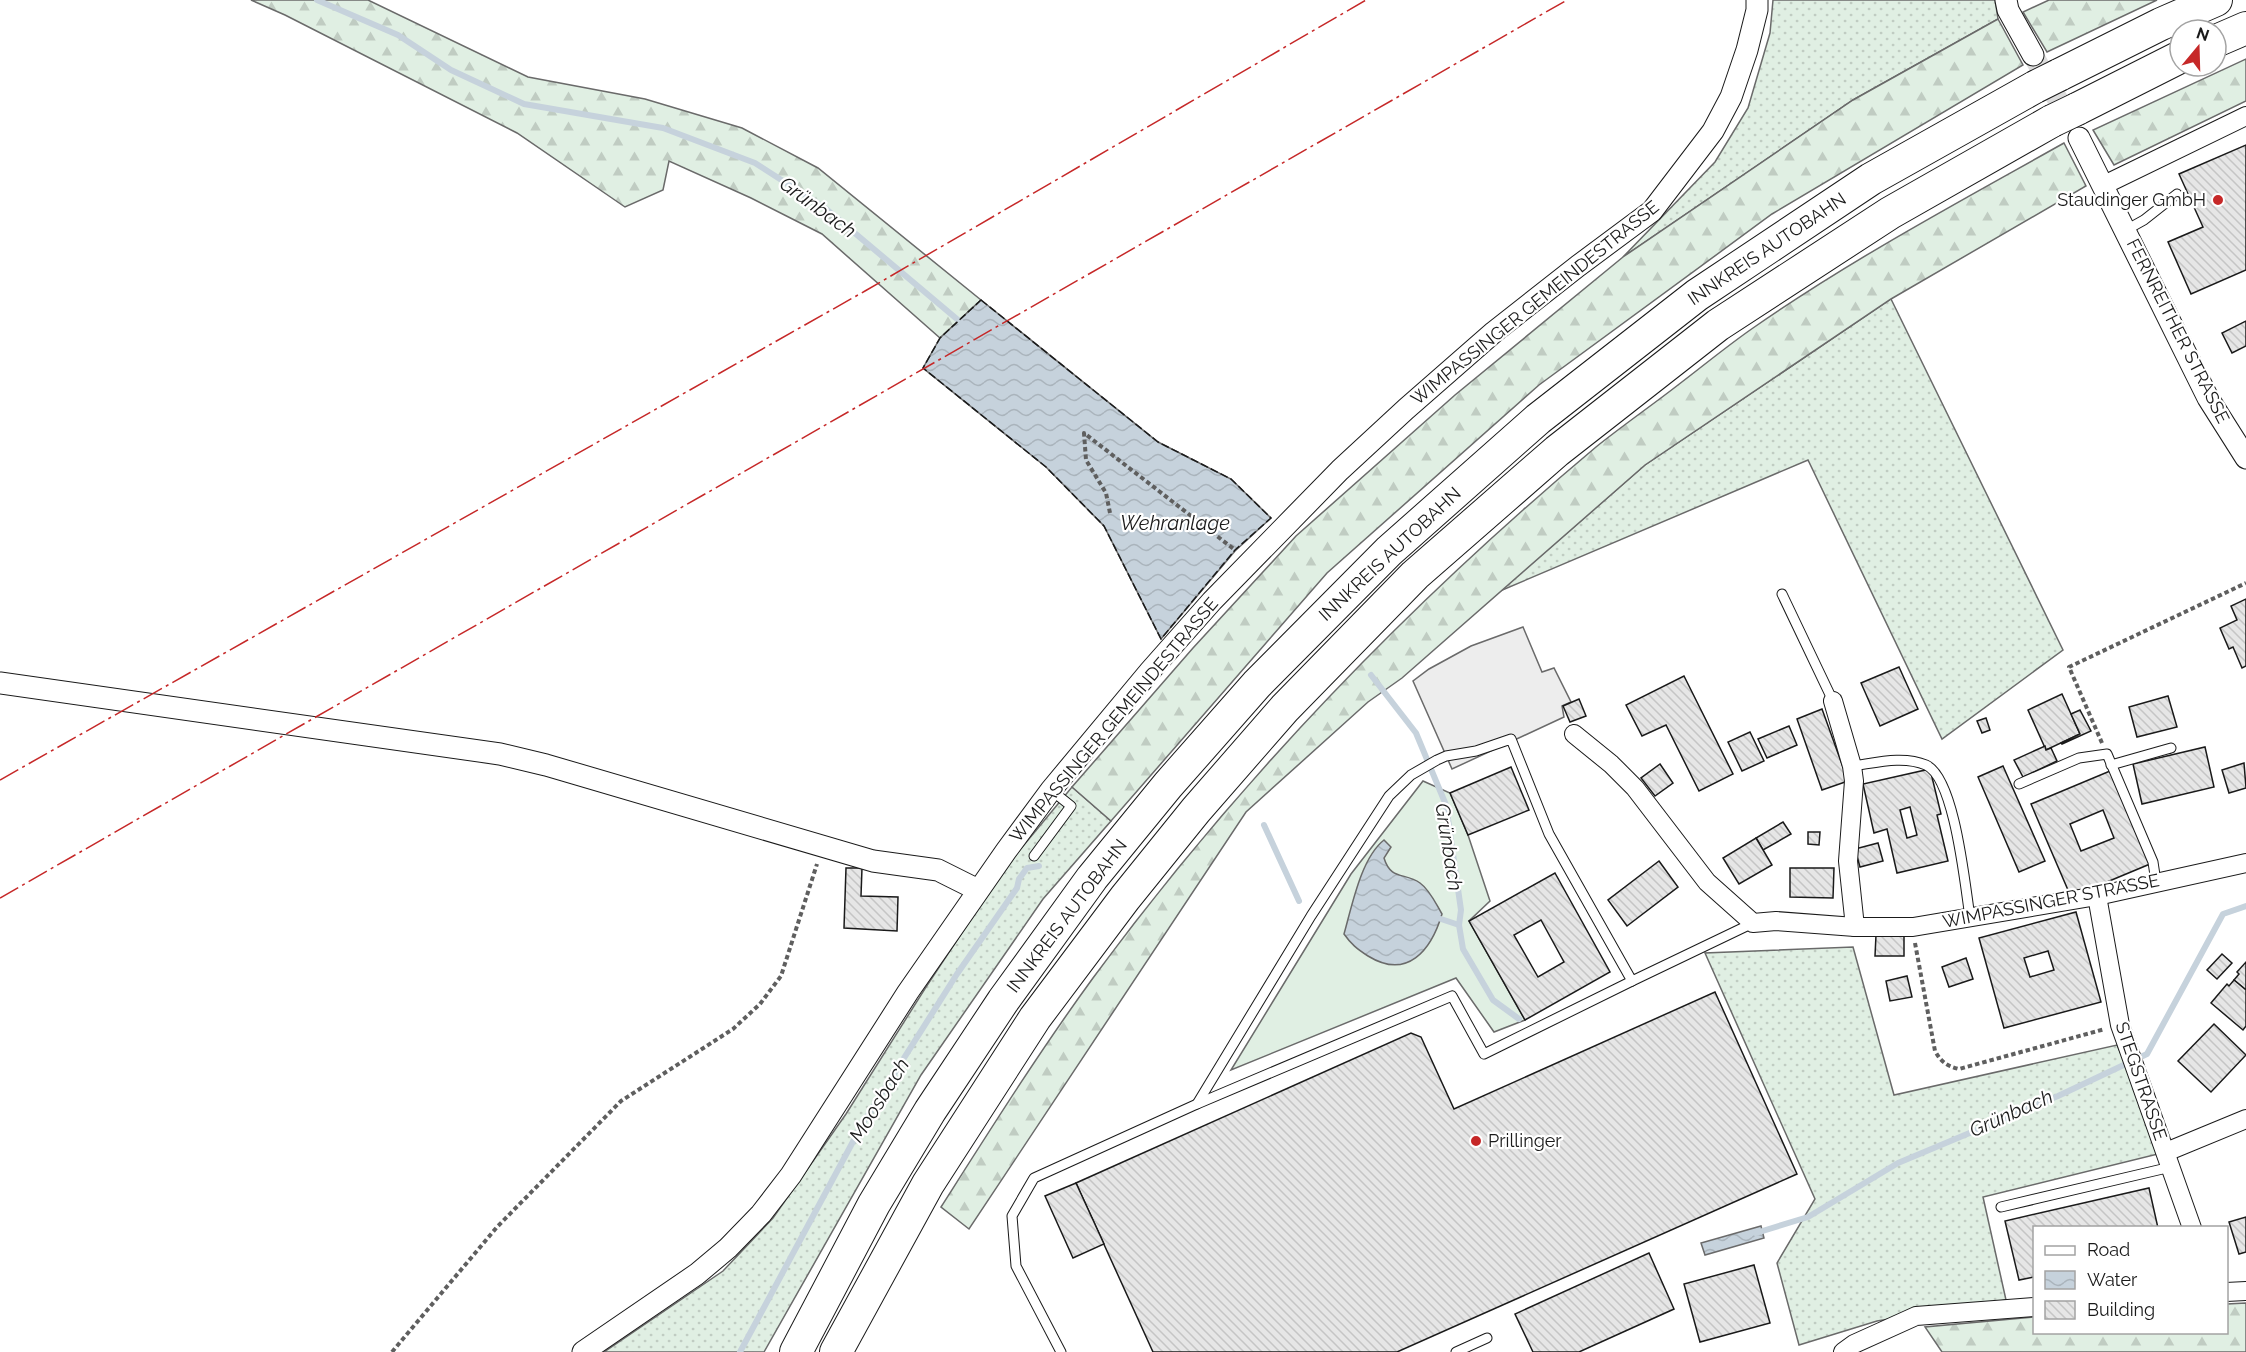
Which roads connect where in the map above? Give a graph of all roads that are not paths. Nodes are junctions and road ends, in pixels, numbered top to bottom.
1 (2006, 0) edge
2 (2216, 0) edge
3 (1757, 5) edge
4 (2246, 28) edge
5 (2228, 36) edge
6 (2034, 55) tunnel mouth
7 (2168, 64) edge
8 (2246, 116) edge
9 (2069, 122) junction
10 (2102, 186) junction
11 (2177, 194) dead end
12 (2126, 230) junction
13 (2246, 458) edge
14 (1782, 594) dead end
15 (0, 683) edge
16 (1833, 701) joint
17 (1574, 734) dead end
18 (2171, 748) dead end
19 (2111, 765) junction
20 (1852, 766) junction
21 (2019, 784) dead end
22 (1051, 790) junction
23 (1034, 856) dead end
24 (2246, 863) edge
25 (2156, 882) junction
26 (978, 890) junction
27 (2097, 896) junction
28 (1970, 917) junction
29 (1753, 922) junction
30 (1855, 927) junction
31 (1632, 981) junction
32 (1197, 1104) junction
33 (2246, 1119) edge
34 (2168, 1159) junction
35 (2001, 1207) dead end
36 (2192, 1226) edge
37 (2246, 1291) edge
38 (2228, 1292) edge
39 (2033, 1307) edge
40 (815, 1312) junction
41 (1486, 1338) dead end
42 (583, 1352) edge
43 (783, 1352) edge
44 (796, 1352) edge
45 (836, 1352) edge
46 (1061, 1352) edge
47 (1456, 1352) edge
48 (1843, 1352) edge

1 - 6 street
2 - 40 highway, INNKREIS AUTOBAHN
3 - 22 street, WIMPASSINGER GEMEINDESTRASSE
4 - 5 highway
7 - 9 highway, INNKREIS AUTOBAHN
8 - 10 street
9 - 10 street, FERNREITHER STRASSE
9 - 45 highway, INNKREIS AUTOBAHN
10 - 12 street, FERNREITHER STRASSE
11 - 12 lane
12 - 13 street, FERNREITHER STRASSE
14 - 16 lane
15 - 26 street
16 - 20 street
17 - 29 street
18 - 19 lane
19 - 21 lane
19 - 25 lane
20 - 28 lane
20 - 30 street
22 - 23 lane
22 - 26 street, WIMPASSINGER GEMEINDESTRASSE
24 - 25 street, WIMPASSINGER STRASSE
25 - 27 street, WIMPASSINGER STRASSE
26 - 42 street, WIMPASSINGER GEMEINDESTRASSE
27 - 28 street, WIMPASSINGER STRASSE
27 - 34 street, STEGSTRASSE
28 - 30 street, WIMPASSINGER STRASSE
29 - 30 street, WIMPASSINGER STRASSE
29 - 31 lane
31 - 32 lane
31 - 32 lane
32 - 46 lane
33 - 34 street
34 - 35 lane
34 - 36 street, STEGSTRASSE
37 - 38 street
39 - 48 street
40 - 43 highway
40 - 44 highway, INNKREIS AUTOBAHN
41 - 47 lane

